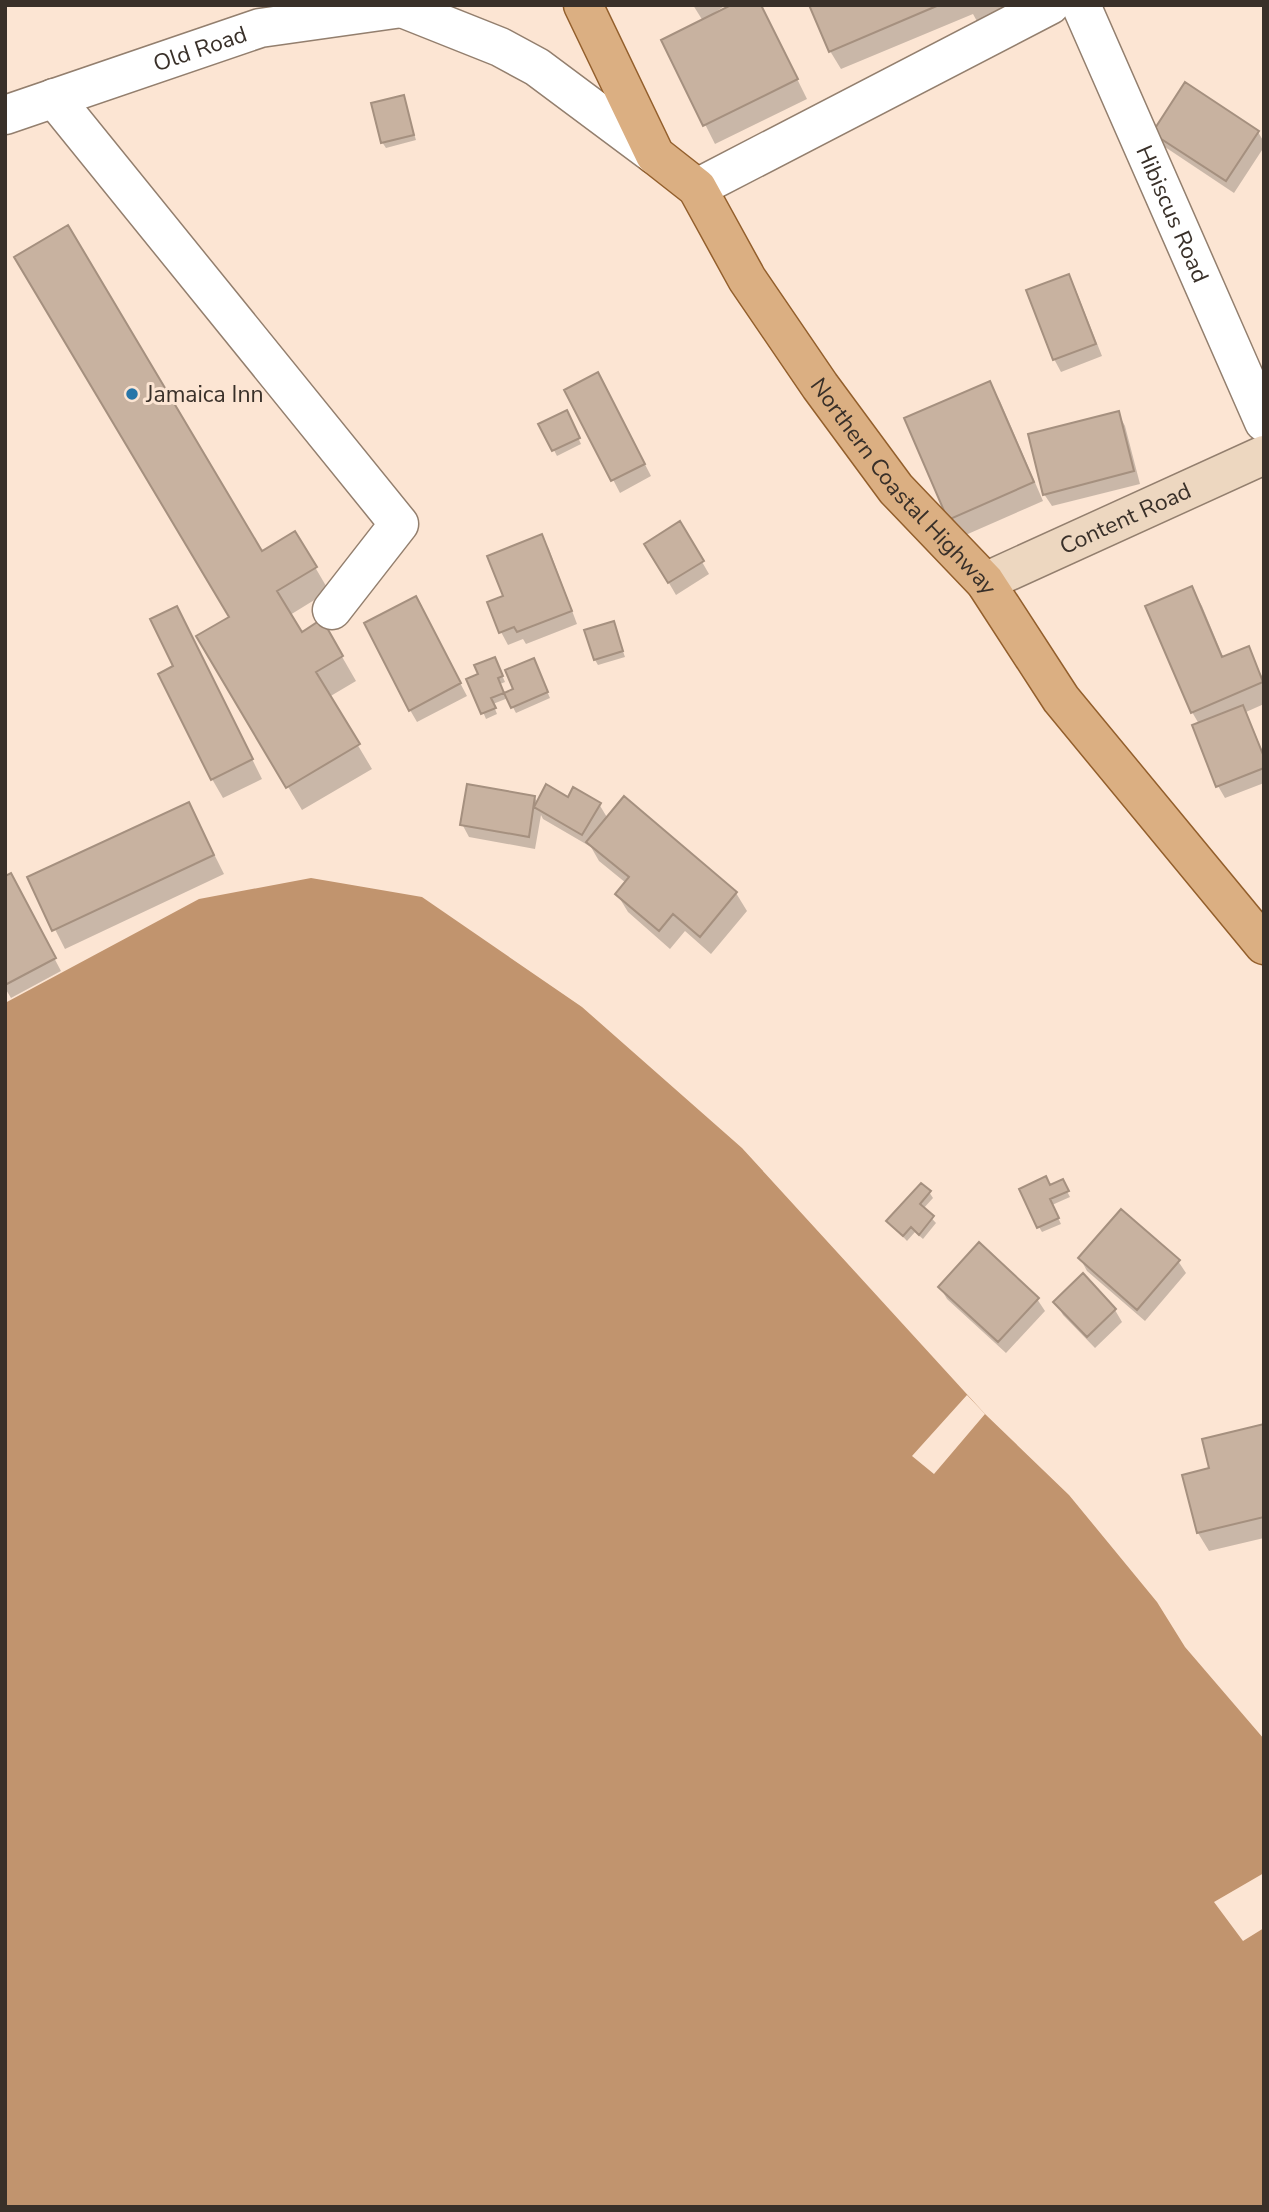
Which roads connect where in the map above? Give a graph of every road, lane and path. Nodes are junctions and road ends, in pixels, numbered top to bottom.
1 (583, 5) edge
2 (1050, 5) edge
3 (1081, 5) edge
4 (404, 7) edge
5 (54, 98) junction
6 (5, 115) edge
7 (655, 155) junction
8 (697, 188) junction
9 (1264, 422) edge
10 (1264, 455) edge
11 (985, 582) junction
12 (331, 610) dead end
13 (1264, 945) edge

1 - 7 main road, Northern Coastal Highway
2 - 8 street
3 - 9 street, Hibiscus Road
4 - 5 street, Old Road
4 - 7 street, Old Road
5 - 6 street, Old Road
5 - 12 street
7 - 8 main road, Northern Coastal Highway
8 - 11 main road, Northern Coastal Highway
10 - 11 street, Content Road
11 - 13 main road, Northern Coastal Highway

